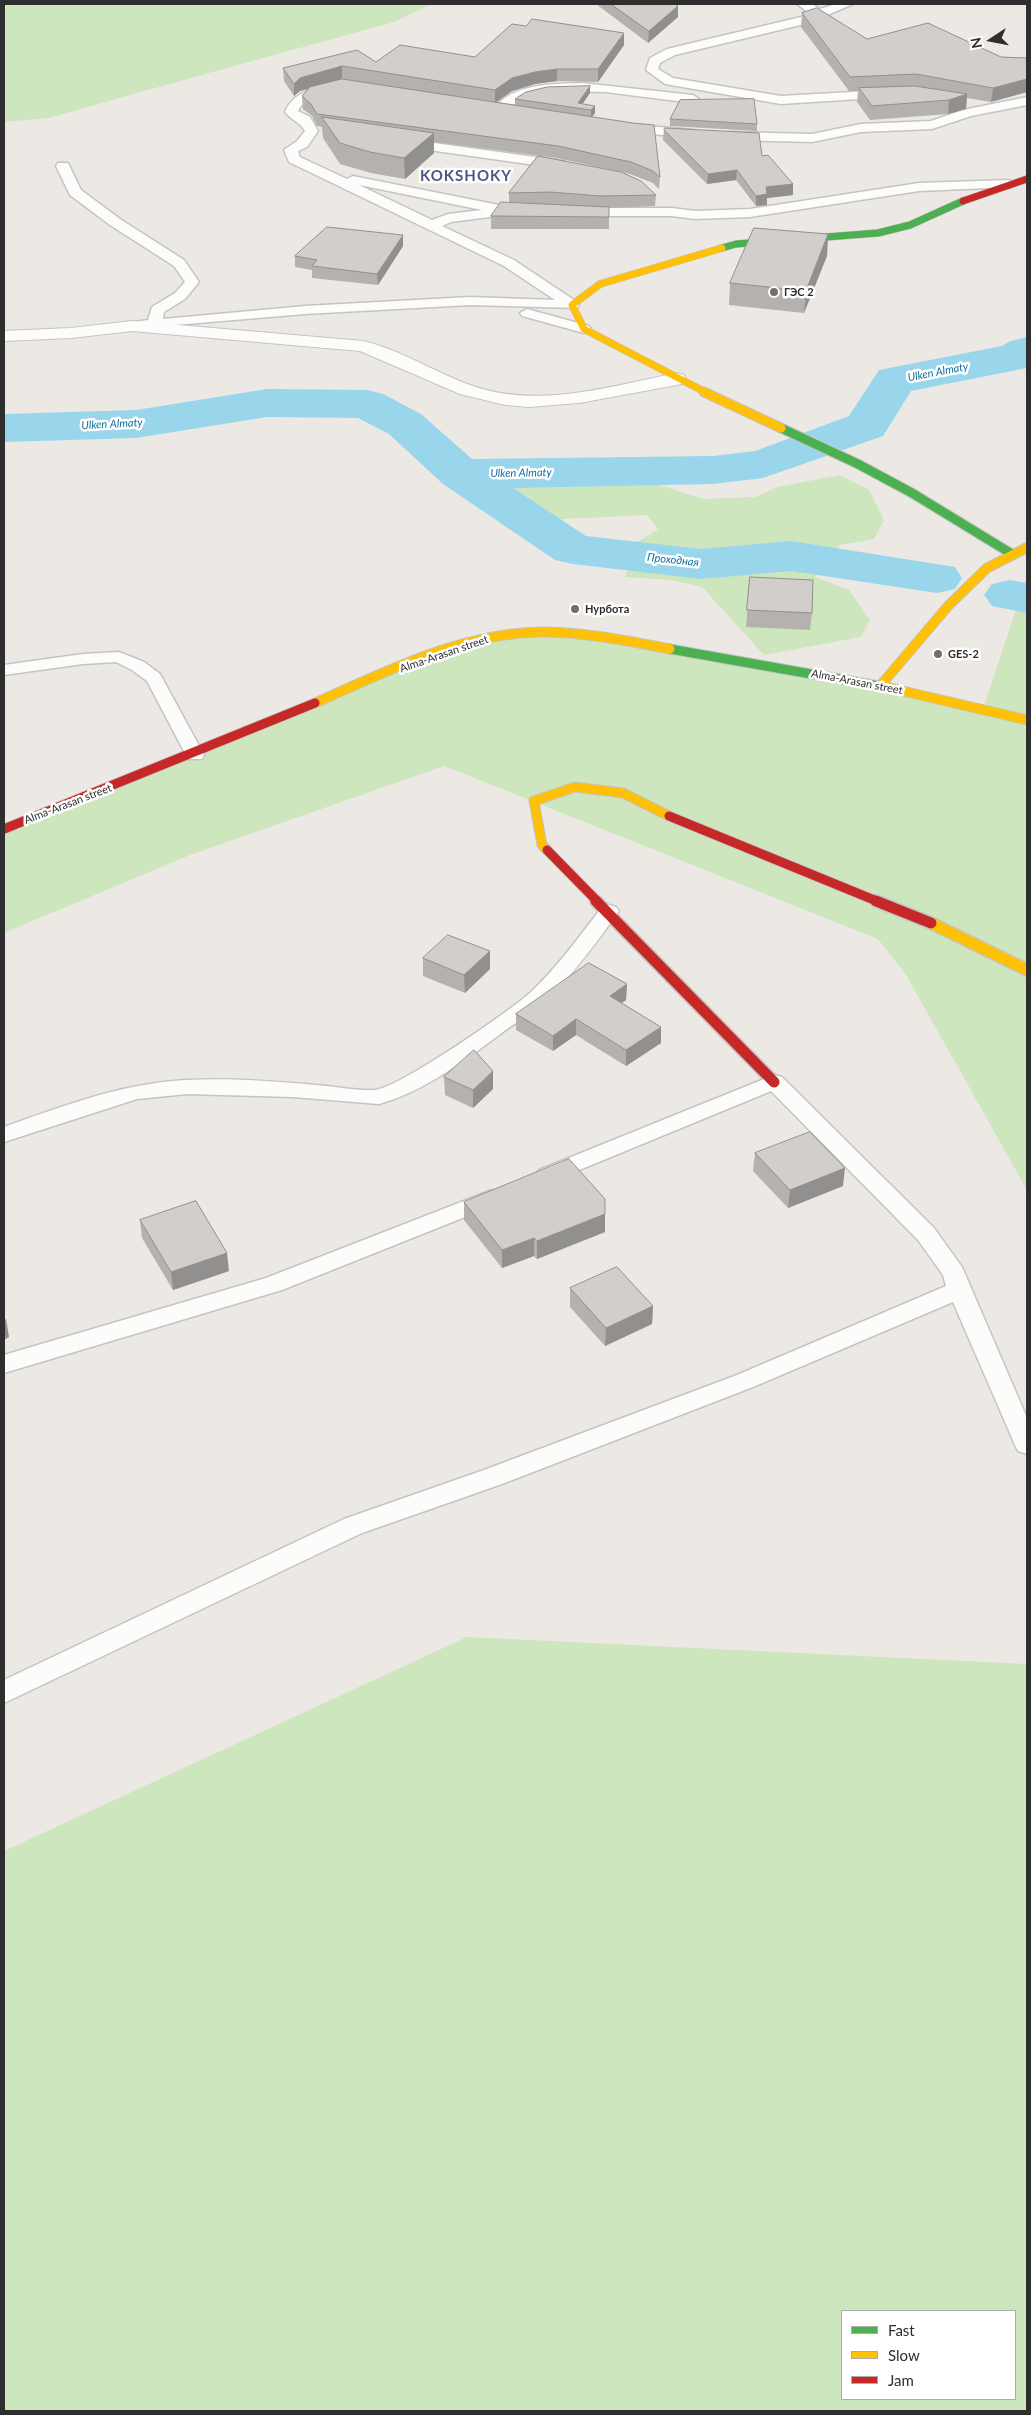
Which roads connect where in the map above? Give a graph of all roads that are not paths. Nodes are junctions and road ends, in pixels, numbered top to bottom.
1 (803, 4) edge
2 (847, 4) edge
3 (815, 15) junction
4 (342, 85) edge
5 (899, 94) edge
6 (782, 100) junction
7 (1027, 101) edge
8 (965, 102) edge
9 (485, 108) edge
10 (997, 108) junction
11 (498, 110) junction
12 (517, 113) edge
13 (616, 127) edge
14 (391, 141) edge
15 (63, 166) dead end
16 (576, 168) edge
17 (322, 174) junction
18 (1027, 179) edge
19 (1007, 184) junction
20 (938, 186) junction
21 (658, 198) dead end
22 (968, 199) junction
23 (542, 210) edge
24 (510, 211) junction
25 (567, 211) edge
26 (672, 212) junction
27 (430, 226) junction
28 (470, 301) junction
29 (572, 305) junction
30 (155, 324) junction
31 (132, 326) junction
32 (584, 329) junction
33 (4, 336) edge
34 (677, 379) junction
35 (1027, 548) edge
36 (1012, 554) junction
37 (4, 670) edge
38 (880, 686) junction
39 (1027, 720) edge
40 (195, 755) junction
41 (4, 829) edge
42 (609, 911) junction
43 (1027, 970) edge
44 (774, 1082) junction
45 (4, 1135) edge
46 (959, 1290) junction
47 (4, 1364) edge
48 (1027, 1445) edge
49 (4, 1692) edge

1 - 3 lane
2 - 3 lane
3 - 6 lane
4 - 17 lane
5 - 6 lane
6 - 11 lane
7 - 10 lane
8 - 10 lane
9 - 11 lane
10 - 13 lane
11 - 12 lane
14 - 16 lane
15 - 30 lane
17 - 24 lane
17 - 27 lane
18 - 19 street
19 - 20 lane
19 - 22 street
20 - 22 lane
20 - 26 lane
21 - 26 lane
22 - 29 street
23 - 24 lane
24 - 27 lane
25 - 26 lane
27 - 29 lane
28 - 29 lane
28 - 30 lane
28 - 32 lane
29 - 32 street
30 - 31 lane
31 - 33 street
31 - 34 street
32 - 34 street
34 - 36 street
35 - 36 street
36 - 38 street
37 - 40 lane
38 - 39 street, Alma-Arasan street
38 - 40 street, Alma-Arasan street
40 - 41 street, Alma-Arasan street
42 - 43 street
42 - 44 street
42 - 45 lane
44 - 46 lane
44 - 47 lane
46 - 48 lane
46 - 49 lane

